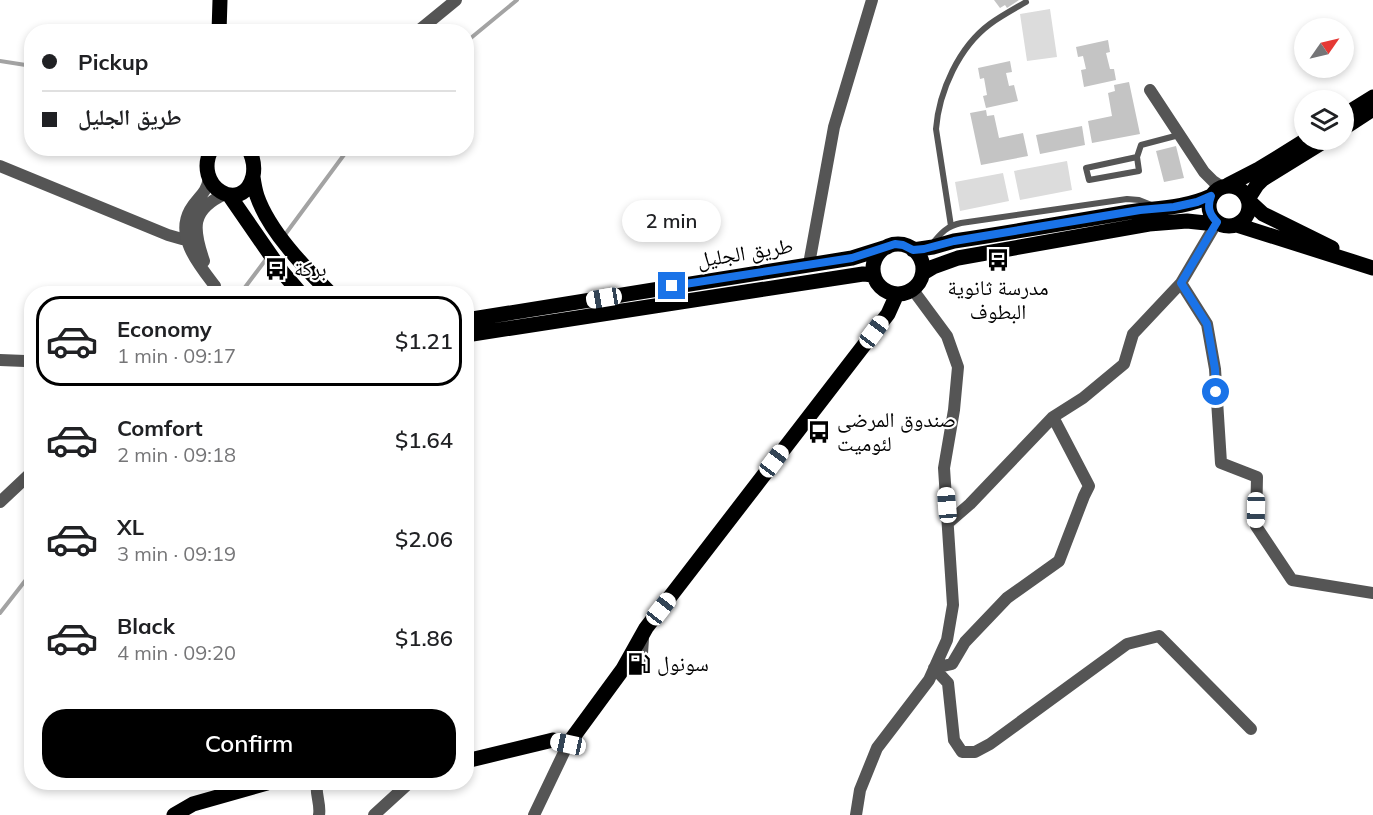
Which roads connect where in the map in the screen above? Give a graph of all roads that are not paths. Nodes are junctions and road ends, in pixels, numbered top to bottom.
1 (210, 0) edge
2 (220, 0) edge
3 (456, 0) edge
4 (872, 0) edge
5 (1026, 2) dead end
6 (216, 24) edge
7 (218, 24) edge
8 (427, 24) edge
9 (1150, 90) dead end
10 (1373, 97) edge
11 (1354, 109) edge
12 (1373, 109) edge
13 (1354, 121) edge
14 (1180, 135) junction
15 (1294, 148) edge
16 (1310, 150) edge
17 (208, 156) edge
18 (252, 156) edge
19 (1137, 157) junction
20 (0, 166) edge
21 (253, 177) junction
22 (209, 178) junction
23 (1218, 191) junction
24 (227, 195) junction
25 (1249, 201) junction
26 (1160, 208) junction
27 (1216, 221) junction
28 (1237, 225) junction
29 (951, 226) junction
30 (192, 239) junction
31 (887, 247) junction
32 (921, 249) junction
33 (809, 264) junction
34 (1373, 267) edge
35 (922, 273) junction
36 (874, 275) junction
37 (1181, 283) junction
38 (216, 286) edge
39 (294, 286) edge
40 (324, 286) edge
41 (913, 290) junction
42 (897, 294) junction
43 (474, 319) edge
44 (474, 334) edge
45 (0, 360) edge
46 (24, 361) edge
47 (1053, 417) junction
48 (24, 480) edge
49 (0, 502) edge
50 (948, 523) junction
51 (1373, 593) edge
52 (934, 668) junction
53 (1251, 729) dead end
54 (568, 744) junction
55 (474, 759) edge
56 (242, 790) edge
57 (316, 790) edge
58 (401, 790) edge
59 (174, 815) edge
60 (319, 815) edge
61 (374, 815) edge
62 (534, 815) edge
63 (856, 815) edge

1 - 6 main road
2 - 7 main road
3 - 8 street
4 - 33 street
5 - 29 lane
9 - 14 street
10 - 11 main road
12 - 13 main road
14 - 19 lane
14 - 23 street
15 - 23 main road
16 - 25 main road
17 - 22 main road
18 - 21 main road
19 - 19 lane
20 - 30 street
21 - 24 main road
21 - 40 main road
22 - 24 main road
22 - 30 street
23 - 25 main road
23 - 26 main road
23 - 27 main road
24 - 30 street
24 - 39 main road
25 - 28 main road
25 - 34 main road
26 - 29 lane
26 - 32 main road
27 - 28 main road
27 - 35 main road
27 - 37 street
28 - 34 main road
29 - 32 lane
30 - 38 street
31 - 32 main road
31 - 33 main road, طريق الجليل
31 - 36 main road
32 - 35 main road
33 - 43 main road, طريق الجليل
35 - 41 main road
36 - 42 main road
36 - 44 main road, طريق الجليل
37 - 47 street
37 - 51 street
41 - 42 main road
41 - 50 street
42 - 54 main road
45 - 46 street
47 - 50 street
47 - 52 street
48 - 49 street
50 - 52 street
52 - 53 street
52 - 63 street
54 - 55 main road
54 - 62 street
56 - 59 main road
57 - 60 street
58 - 61 street

